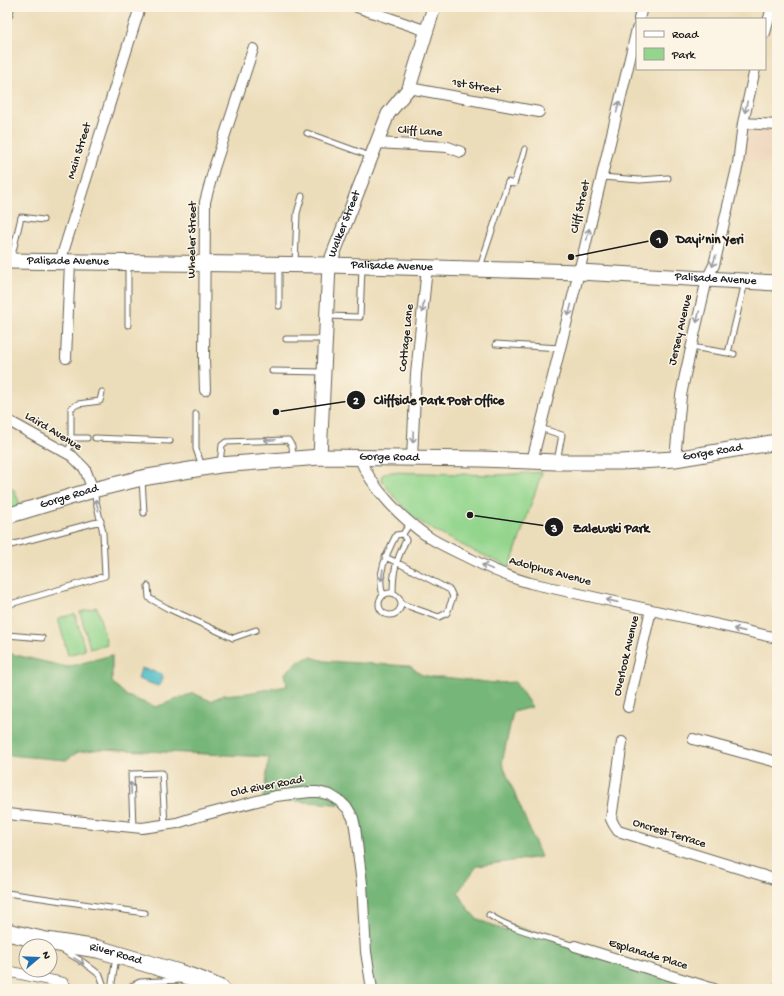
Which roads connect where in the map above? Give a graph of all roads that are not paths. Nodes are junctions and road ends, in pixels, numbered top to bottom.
1 (10, 7) edge
2 (140, 7) edge
3 (357, 7) edge
4 (434, 7) edge
5 (642, 7) edge
6 (772, 7) edge
7 (7, 15) edge
8 (639, 18) edge
9 (766, 29) edge
10 (427, 31) junction
11 (636, 33) edge
12 (253, 50) dead end
13 (755, 70) edge
14 (409, 88) junction
15 (539, 112) dead end
16 (743, 123) junction
17 (777, 125) edge
18 (307, 133) dead end
19 (377, 142) junction
20 (525, 149) dead end
21 (461, 152) dead end
22 (371, 156) junction
23 (602, 177) junction
24 (668, 178) dead end
25 (302, 196) dead end
26 (43, 220) dead end
27 (9, 261) edge
28 (65, 262) junction
29 (205, 262) junction
30 (128, 263) junction
31 (280, 264) junction
32 (295, 264) junction
33 (329, 265) junction
34 (362, 266) junction
35 (427, 268) junction
36 (479, 270) junction
37 (579, 272) junction
38 (706, 279) junction
39 (745, 281) junction
40 (777, 283) edge
41 (279, 306) dead end
42 (326, 316) junction
43 (128, 325) dead end
44 (286, 339) dead end
45 (325, 340) junction
46 (496, 344) dead end
47 (691, 347) junction
48 (560, 348) junction
49 (66, 358) dead end
50 (272, 371) dead end
51 (323, 372) junction
52 (204, 390) dead end
53 (102, 392) dead end
54 (196, 414) dead end
55 (7, 420) edge
56 (540, 428) junction
57 (71, 438) junction
58 (87, 438) dead end
59 (95, 438) dead end
60 (170, 440) dead end
61 (777, 442) edge
62 (66, 453) junction
63 (320, 457) junction
64 (358, 457) junction
65 (412, 458) junction
66 (675, 459) junction
67 (294, 460) junction
68 (532, 461) junction
69 (556, 462) junction
70 (220, 464) junction
71 (202, 467) junction
72 (142, 478) junction
73 (94, 490) junction
74 (144, 513) dead end
75 (7, 516) edge
76 (101, 521) junction
77 (410, 523) junction
78 (403, 534) junction
79 (7, 546) edge
80 (384, 557) junction
81 (396, 562) junction
82 (148, 586) dead end
83 (393, 593) junction
84 (383, 595) junction
85 (402, 604) junction
86 (7, 605) edge
87 (651, 610) junction
88 (256, 630) dead end
89 (7, 635) edge
90 (42, 638) dead end
91 (777, 638) edge
92 (628, 707) dead end
93 (693, 739) dead end
94 (622, 742) dead end
95 (777, 762) edge
96 (7, 814) edge
97 (165, 826) junction
98 (133, 827) junction
99 (777, 880) edge
100 (7, 893) edge
101 (145, 913) dead end
102 (489, 915) dead end
103 (7, 932) edge
104 (33, 938) edge
105 (58, 943) edge
106 (575, 946) joint
107 (58, 948) edge
108 (117, 954) junction
109 (7, 971) edge
110 (200, 980) junction
111 (66, 989) edge
112 (106, 989) edge
113 (111, 989) edge
114 (126, 989) edge
115 (221, 989) edge
116 (372, 989) edge
117 (714, 989) edge

1 - 7 street
2 - 28 street, Main Street
3 - 10 street
4 - 10 street, Walker Street
5 - 8 street
6 - 9 street
10 - 14 street, Walker Street
23 -> 11 street, Cliff Street
12 - 29 street, Wheeler Street
13 -> 16 street, Jersey Avenue
14 - 15 street, 1st Street
14 - 19 street, Walker Street
16 - 17 street
16 -> 38 street, Jersey Avenue
18 - 22 lane
19 - 21 street, Cliff Lane
19 - 22 street, Walker Street
20 - 36 lane
22 - 33 street, Walker Street
23 - 24 lane
37 -> 23 street, Cliff Street
25 - 32 lane
26 - 27 lane
27 - 28 main road, Palisade Avenue
28 - 30 main road, Palisade Avenue
28 - 49 street, Main Street
29 - 30 main road, Palisade Avenue
29 - 31 main road, Palisade Avenue
29 - 52 street, Wheeler Street
30 - 43 lane
31 - 32 main road, Palisade Avenue
31 - 41 lane
32 - 33 main road, Palisade Avenue
33 - 34 main road, Palisade Avenue
33 - 42 street, Walker Street
34 - 35 main road, Palisade Avenue
34 - 42 lane
35 - 36 main road, Palisade Avenue
35 -> 65 street, Cottage Lane
36 - 37 main road, Palisade Avenue
37 - 38 main road, Palisade Avenue
37 -> 48 street, Cliff Street
38 - 39 main road, Palisade Avenue
38 -> 47 street, Jersey Avenue
39 - 40 main road, Palisade Avenue
39 - 47 lane
42 - 45 street, Walker Street
44 - 45 lane
45 - 51 street, Walker Street
46 - 48 lane
47 - 66 street, Jersey Avenue
48 - 56 street, Cliff Street
50 - 51 lane
51 - 63 street, Walker Street
53 - 57 lane
54 - 71 lane
55 - 62 street, Laird Avenue
56 - 68 street, Cliff Street
56 - 69 lane
57 - 58 lane
57 - 62 lane
59 - 60 lane
61 - 66 main road, Gorge Road
62 - 73 street, Laird Avenue
63 - 64 main road, Gorge Road
63 - 67 main road, Gorge Road
64 - 65 main road, Gorge Road
64 - 77 street, Adolphus Avenue
65 - 68 main road, Gorge Road
66 - 69 main road, Gorge Road
67 - 70 main road, Gorge Road
67 -> 70 lane
68 - 69 main road, Gorge Road
70 - 71 main road, Gorge Road
71 - 72 main road, Gorge Road
72 - 73 main road, Gorge Road
72 - 74 lane
73 - 75 main road, Gorge Road
76 -> 73 lane
76 - 79 lane
76 - 86 lane
77 - 78 lane
87 -> 77 street, Adolphus Avenue
78 - 80 lane
78 - 81 lane
80 - 81 lane
80 -> 84 lane
81 - 83 lane
81 - 85 lane
82 - 88 lane
83 - 84 lane
83 - 85 lane
84 - 85 lane
91 -> 87 street, Adolphus Avenue
87 - 92 street, Overlook Avenue
89 - 90 lane
93 - 95 street
94 - 99 street, Oncrest Terrace
96 - 98 street, Old River Road
97 - 98 street, Old River Road
98 -> 97 lane
97 - 116 street, Old River Road
100 - 101 lane
102 - 106 lane
103 - 104 main road, River Road
105 - 108 main road, River Road
106 - 117 street, Esplanade Place
107 -> 112 lane
108 - 110 main road, River Road
108 - 113 lane
109 - 111 street
110 - 114 lane
110 - 115 main road, River Road

